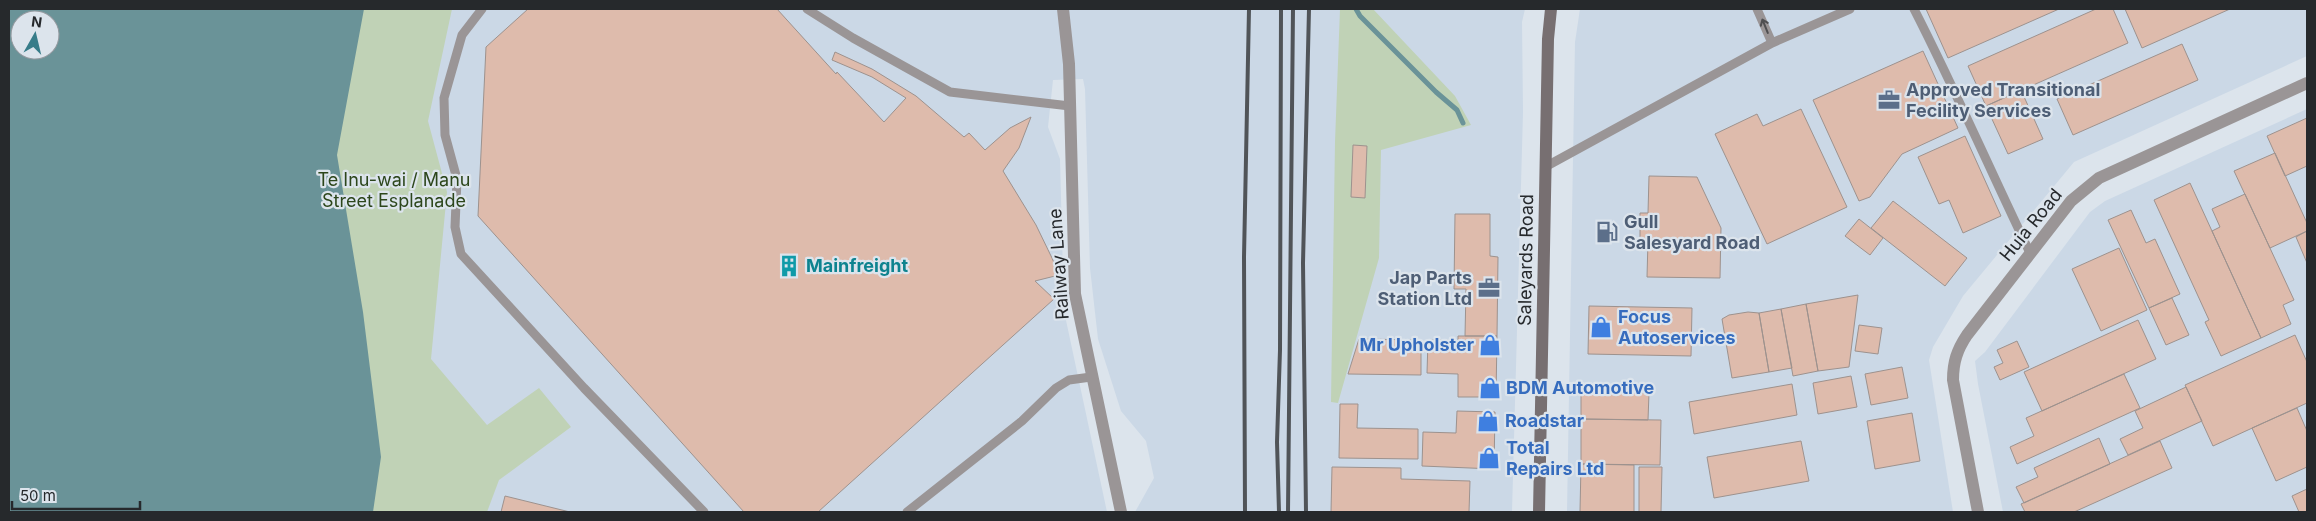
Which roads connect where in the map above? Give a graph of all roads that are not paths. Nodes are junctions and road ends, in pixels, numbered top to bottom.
1 (482, 9) edge
2 (807, 9) edge
3 (1063, 9) edge
4 (1551, 9) edge
5 (1758, 9) edge
6 (1850, 9) edge
7 (1914, 9) edge
8 (1772, 43) junction
9 (2307, 83) edge
10 (1070, 106) junction
11 (1545, 167) junction
12 (2030, 253) junction
13 (1091, 377) junction
14 (704, 512) edge
15 (907, 512) edge
16 (1121, 512) edge
17 (1539, 512) edge
18 (1978, 512) edge

1 - 14 lane
2 - 10 lane
3 - 10 street, Railway Lane
4 - 11 main road, Saleyards Road
8 -> 5 lane
6 - 8 lane
7 - 12 lane
8 - 11 lane
9 - 12 street, Huia Road
10 - 13 street, Railway Lane
11 - 17 main road, Saleyards Road
12 - 18 street, Huia Road
13 - 15 lane
13 - 16 street, Railway Lane

